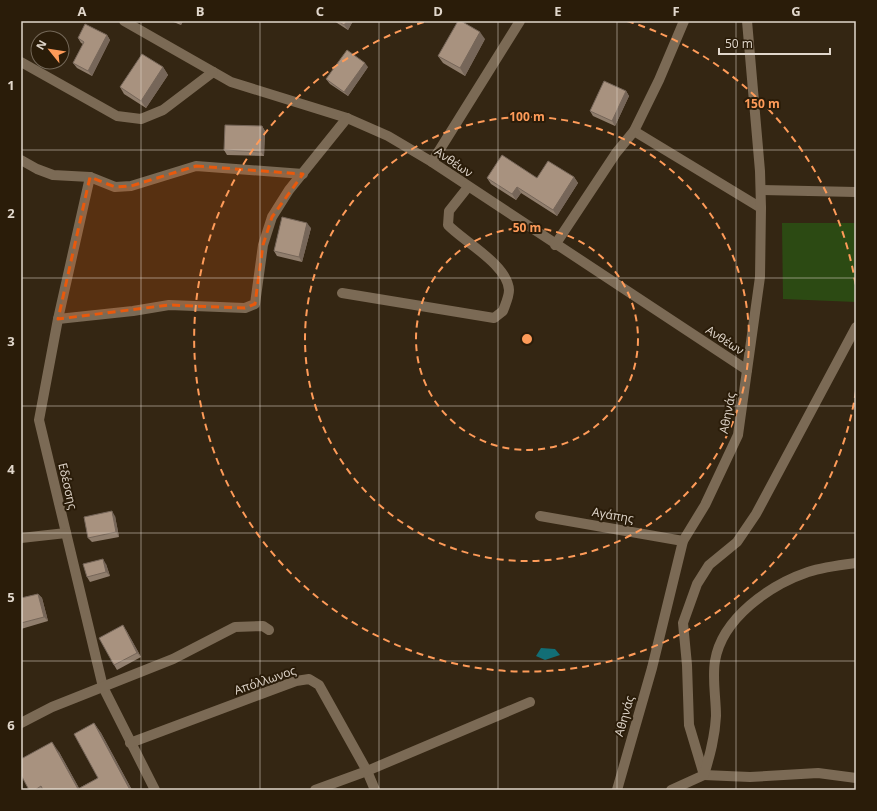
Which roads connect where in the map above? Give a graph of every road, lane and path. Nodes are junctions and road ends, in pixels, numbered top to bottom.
1 (124, 21) edge
2 (520, 21) edge
3 (684, 21) edge
4 (747, 21) edge
5 (21, 62) edge
6 (213, 72) junction
7 (347, 118) junction
8 (634, 131) junction
9 (21, 160) edge
10 (432, 162) junction
11 (303, 174) junction
12 (90, 177) junction
13 (468, 187) junction
14 (761, 190) junction
15 (856, 192) edge
16 (761, 208) junction
17 (555, 244) junction
18 (342, 293) dead end
19 (58, 319) junction
20 (856, 327) edge
21 (747, 370) junction
22 (540, 516) dead end
23 (66, 533) junction
24 (21, 538) edge
25 (683, 541) junction
26 (856, 563) edge
27 (269, 630) dead end
28 (103, 687) junction
29 (530, 702) dead end
30 (21, 723) edge
31 (130, 743) junction
32 (367, 771) junction
33 (704, 776) junction
34 (856, 778) edge
35 (155, 790) edge
36 (315, 790) edge
37 (375, 790) edge
38 (617, 790) edge
39 (671, 790) edge

1 - 6 street, Ανθέων
2 - 10 street
3 - 8 street
4 - 14 street, Αθηνάς
5 - 6 street
6 - 7 street, Ανθέων
7 - 10 street, Ανθέων
7 - 11 street
8 - 16 street
8 - 17 street
9 - 12 street
10 - 13 street, Ανθέων
11 - 12 street
11 - 19 street
12 - 19 street, Εδέσσης
13 - 17 street, Ανθέων
13 - 18 street
14 - 15 street
14 - 16 street, Αθηνάς
16 - 21 street, Αθηνάς
17 - 21 street, Ανθέων
19 - 23 street, Εδέσσης
20 - 33 street
21 - 25 street, Αθηνάς
22 - 25 street, Αγάπης
23 - 24 street
23 - 28 street, Εδέσσης
25 - 38 street, Αθηνάς
26 - 33 street
27 - 28 street
28 - 30 street
28 - 31 street, Εδέσσης
29 - 32 street
31 - 32 street, Απόλλωνος
31 - 35 street, Εδέσσης
32 - 36 street
32 - 37 street, Απόλλωνος
33 - 34 street
33 - 39 street

